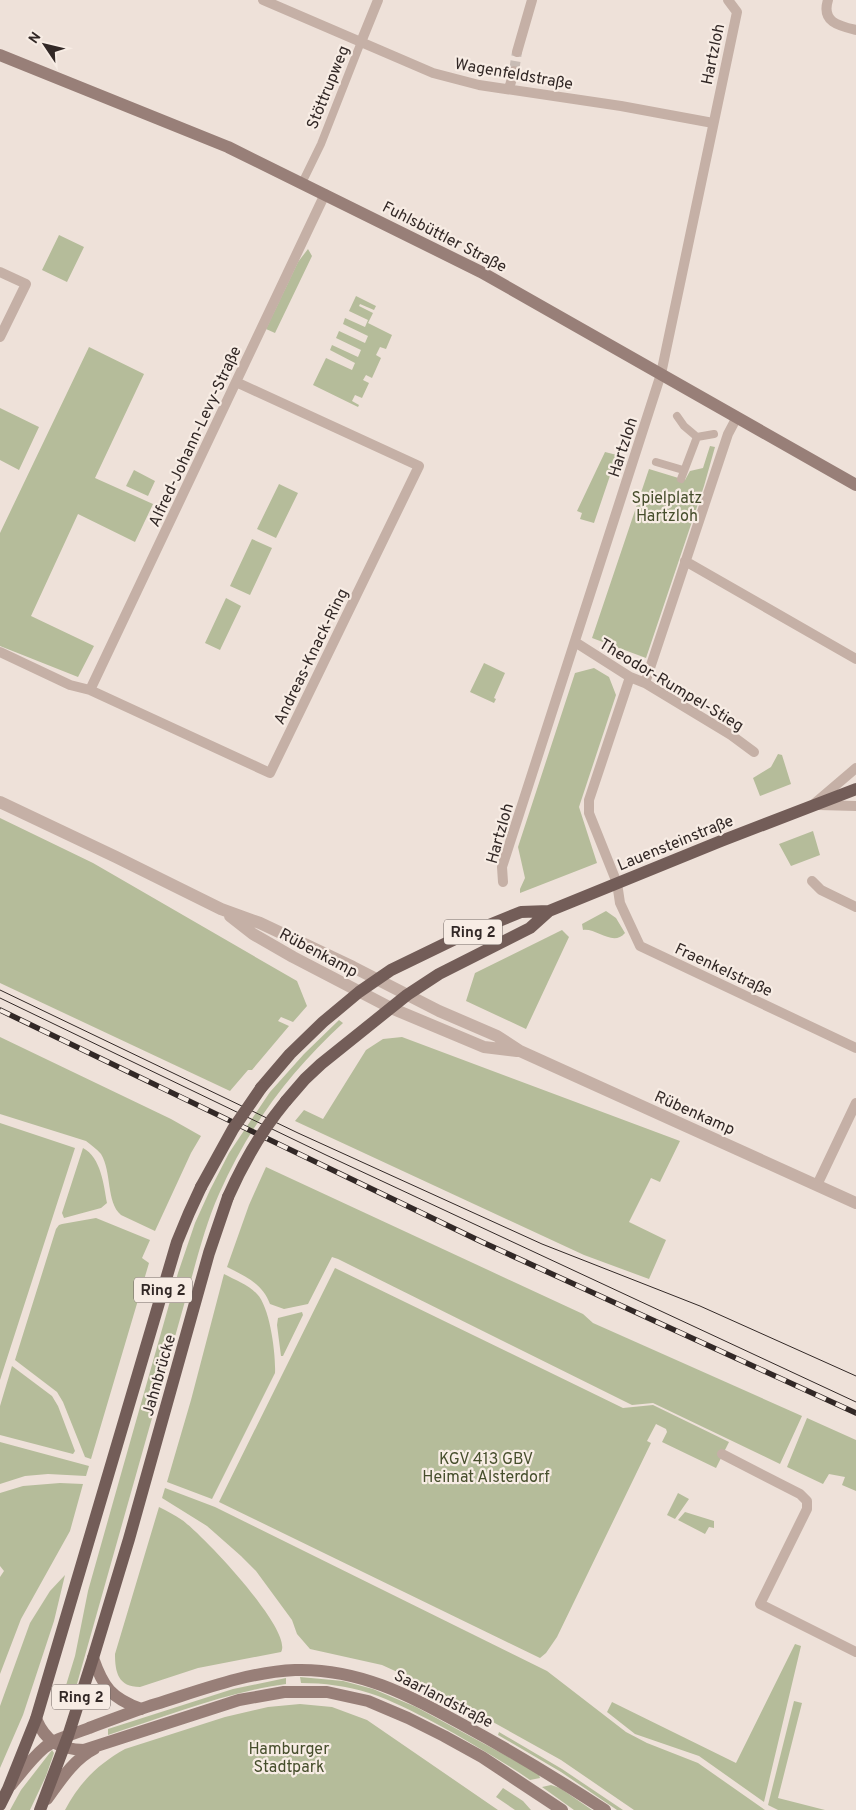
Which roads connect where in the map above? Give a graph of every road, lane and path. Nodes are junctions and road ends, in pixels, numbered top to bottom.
1 (263, 0) edge
2 (378, 0) edge
3 (532, 0) edge
4 (728, 0) edge
5 (828, 0) edge
6 (856, 30) edge
7 (361, 42) junction
8 (517, 52) tunnel mouth
9 (0, 55) edge
10 (514, 71) tunnel mouth
11 (509, 90) junction
12 (714, 123) junction
13 (302, 183) junction
14 (324, 194) junction
15 (0, 272) edge
16 (0, 337) edge
17 (661, 374) junction
18 (236, 382) junction
19 (676, 416) dead end
20 (737, 417) junction
21 (714, 434) dead end
22 (697, 437) junction
23 (656, 462) dead end
24 (856, 485) edge
25 (685, 562) junction
26 (575, 642) junction
27 (0, 652) edge
28 (856, 659) edge
29 (630, 677) junction
30 (645, 684) junction
31 (90, 690) junction
32 (754, 752) dead end
33 (856, 768) edge
34 (856, 789) edge
35 (0, 802) edge
36 (813, 805) junction
37 (856, 806) edge
38 (812, 881) dead end
39 (503, 882) dead end
40 (617, 883) junction
41 (856, 907) edge
42 (221, 909) junction
43 (549, 911) junction
44 (377, 979) junction
45 (359, 992) junction
46 (407, 995) junction
47 (391, 1008) junction
48 (856, 1048) edge
49 (520, 1051) junction
50 (856, 1103) edge
51 (817, 1185) junction
52 (856, 1203) edge
53 (722, 1454) dead end
54 (856, 1652) edge
55 (93, 1658) junction
56 (141, 1709) junction
57 (36, 1718) junction
58 (61, 1742) junction
59 (103, 1744) junction
60 (8, 1789) junction
61 (0, 1805) edge
62 (42, 1807) edge
63 (562, 1810) edge
64 (604, 1810) edge

1 - 7 street, Wagenfeldstraße
2 - 7 street, Stöttrupweg
3 - 8 street
4 - 12 street, Hartzloh
5 - 6 street
7 - 11 street, Wagenfeldstraße
7 - 13 street, Stöttrupweg
9 - 13 main road, Fuhlsbüttler Straße
10 - 11 street
11 - 12 street, Wagenfeldstraße
12 - 17 street, Hartzloh
13 - 14 main road, Fuhlsbüttler Straße
14 - 17 main road, Fuhlsbüttler Straße
14 - 18 street, Alfred-Johann-Levy-Straße
15 - 16 street
17 - 20 main road, Fuhlsbüttler Straße
17 - 26 street, Hartzloh
18 - 31 street, Alfred-Johann-Levy-Straße
18 - 31 street, Andreas-Knack-Ring
19 - 22 street
20 - 24 main road, Fuhlsbüttler Straße
20 - 25 street
21 - 22 street
22 - 23 street
25 - 28 street
25 - 30 street
26 - 29 street, Theodor-Rumpel-Stieg
26 - 39 street, Hartzloh
27 - 31 street, Andreas-Knack-Ring
29 - 30 street, Theodor-Rumpel-Stieg
29 - 40 street
30 - 32 street, Theodor-Rumpel-Stieg
33 - 36 street, Lauensteinstraße
34 - 36 main road, Lauensteinstraße / Ring 2
35 - 42 street, Rübenkamp
36 - 37 street, Lauensteinstraße
36 - 40 main road, Lauensteinstraße / Ring 2
38 - 41 street
40 - 43 main road, Lauensteinstraße / Ring 2
40 - 48 street, Fraenkelstraße
42 - 44 street, Rübenkamp
42 - 45 street, Rübenkamp
43 - 44 main road, Lauensteinstraße / Ring 2
43 - 46 main road, Lauensteinstraße / Ring 2
44 - 45 main road, Lauensteinstraße / Ring 2
44 - 46 street, Rübenkamp
45 - 47 street, Rübenkamp
45 - 57 main road, Jahnbrücke / Ring 2, bridge
46 - 47 main road, Lauensteinstraße / Ring 2
46 - 49 street, Rübenkamp
47 - 49 street, Rübenkamp
47 - 55 main road, Jahnbrücke / Ring 2, bridge
49 - 51 street, Rübenkamp
50 - 51 street
51 - 52 street, Rübenkamp
53 - 54 street
55 - 56 main road
55 - 58 main road, Jahnbrücke / Ring 2
56 - 58 main road, Saarlandstraße
56 - 64 main road, Saarlandstraße
57 - 58 main road
57 - 60 main road, Jahnbrücke / Ring 2
58 - 59 main road, Saarlandstraße
58 - 60 main road, Saarlandstraße
58 - 62 main road, Jahnbrücke / Ring 2
59 - 62 main road
59 - 63 main road, Saarlandstraße
60 - 61 main road, Ring 2

